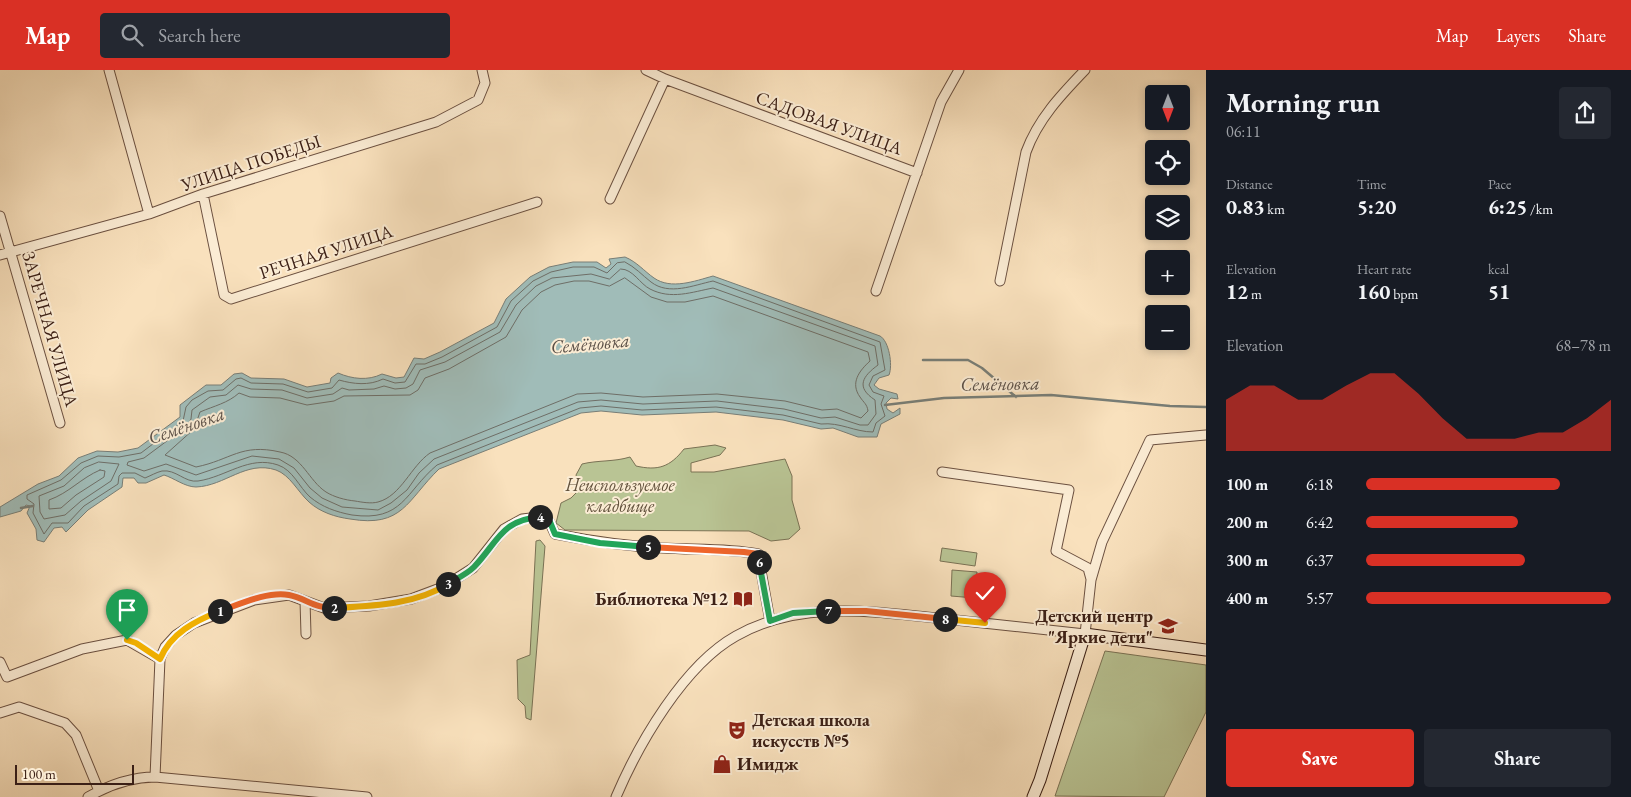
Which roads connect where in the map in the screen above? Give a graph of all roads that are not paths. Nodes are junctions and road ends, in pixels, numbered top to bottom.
1 (109, 70) edge
2 (482, 70) edge
3 (646, 70) edge
4 (959, 70) edge
5 (1085, 70) edge
6 (664, 79) junction
7 (917, 173) junction
8 (204, 194) junction
9 (610, 199) dead end
10 (537, 202) dead end
11 (149, 214) junction
12 (0, 216) edge
13 (10, 253) junction
14 (0, 255) edge
15 (1000, 281) dead end
16 (876, 291) dead end
17 (60, 423) dead end
18 (1206, 435) edge
19 (942, 472) dead end
20 (1091, 580) junction
21 (305, 601) junction
22 (770, 621) junction
23 (306, 634) dead end
24 (1085, 634) junction
25 (1206, 650) edge
26 (160, 659) junction
27 (0, 662) edge
28 (0, 713) edge
29 (155, 777) junction
30 (98, 791) junction
31 (88, 797) edge
32 (367, 797) edge
33 (616, 797) edge
34 (1032, 797) edge

1 - 11 street
2 - 8 street, УЛИЦА ПОБЕДЫ
3 - 6 street, САДОВАЯ УЛИЦА
4 - 7 street, САДОВАЯ УЛИЦА
5 - 15 street
6 - 7 street, САДОВАЯ УЛИЦА
6 - 9 street
7 - 16 street, САДОВАЯ УЛИЦА
8 - 10 street, РЕЧНАЯ УЛИЦА
8 - 11 street, УЛИЦА ПОБЕДЫ
11 - 13 street, УЛИЦА ПОБЕДЫ
12 - 13 street, ЗАРЕЧНАЯ УЛИЦА
13 - 14 street, УЛИЦА ПОБЕДЫ
13 - 17 street, ЗАРЕЧНАЯ УЛИЦА
18 - 20 street
19 - 20 street
20 - 24 street
21 - 22 street
21 - 23 street
21 - 26 street
22 - 24 street
22 - 33 street
24 - 25 street
24 - 34 street
26 - 27 street
26 - 29 street
28 - 30 street
29 - 30 street
29 - 32 street
30 - 31 street

